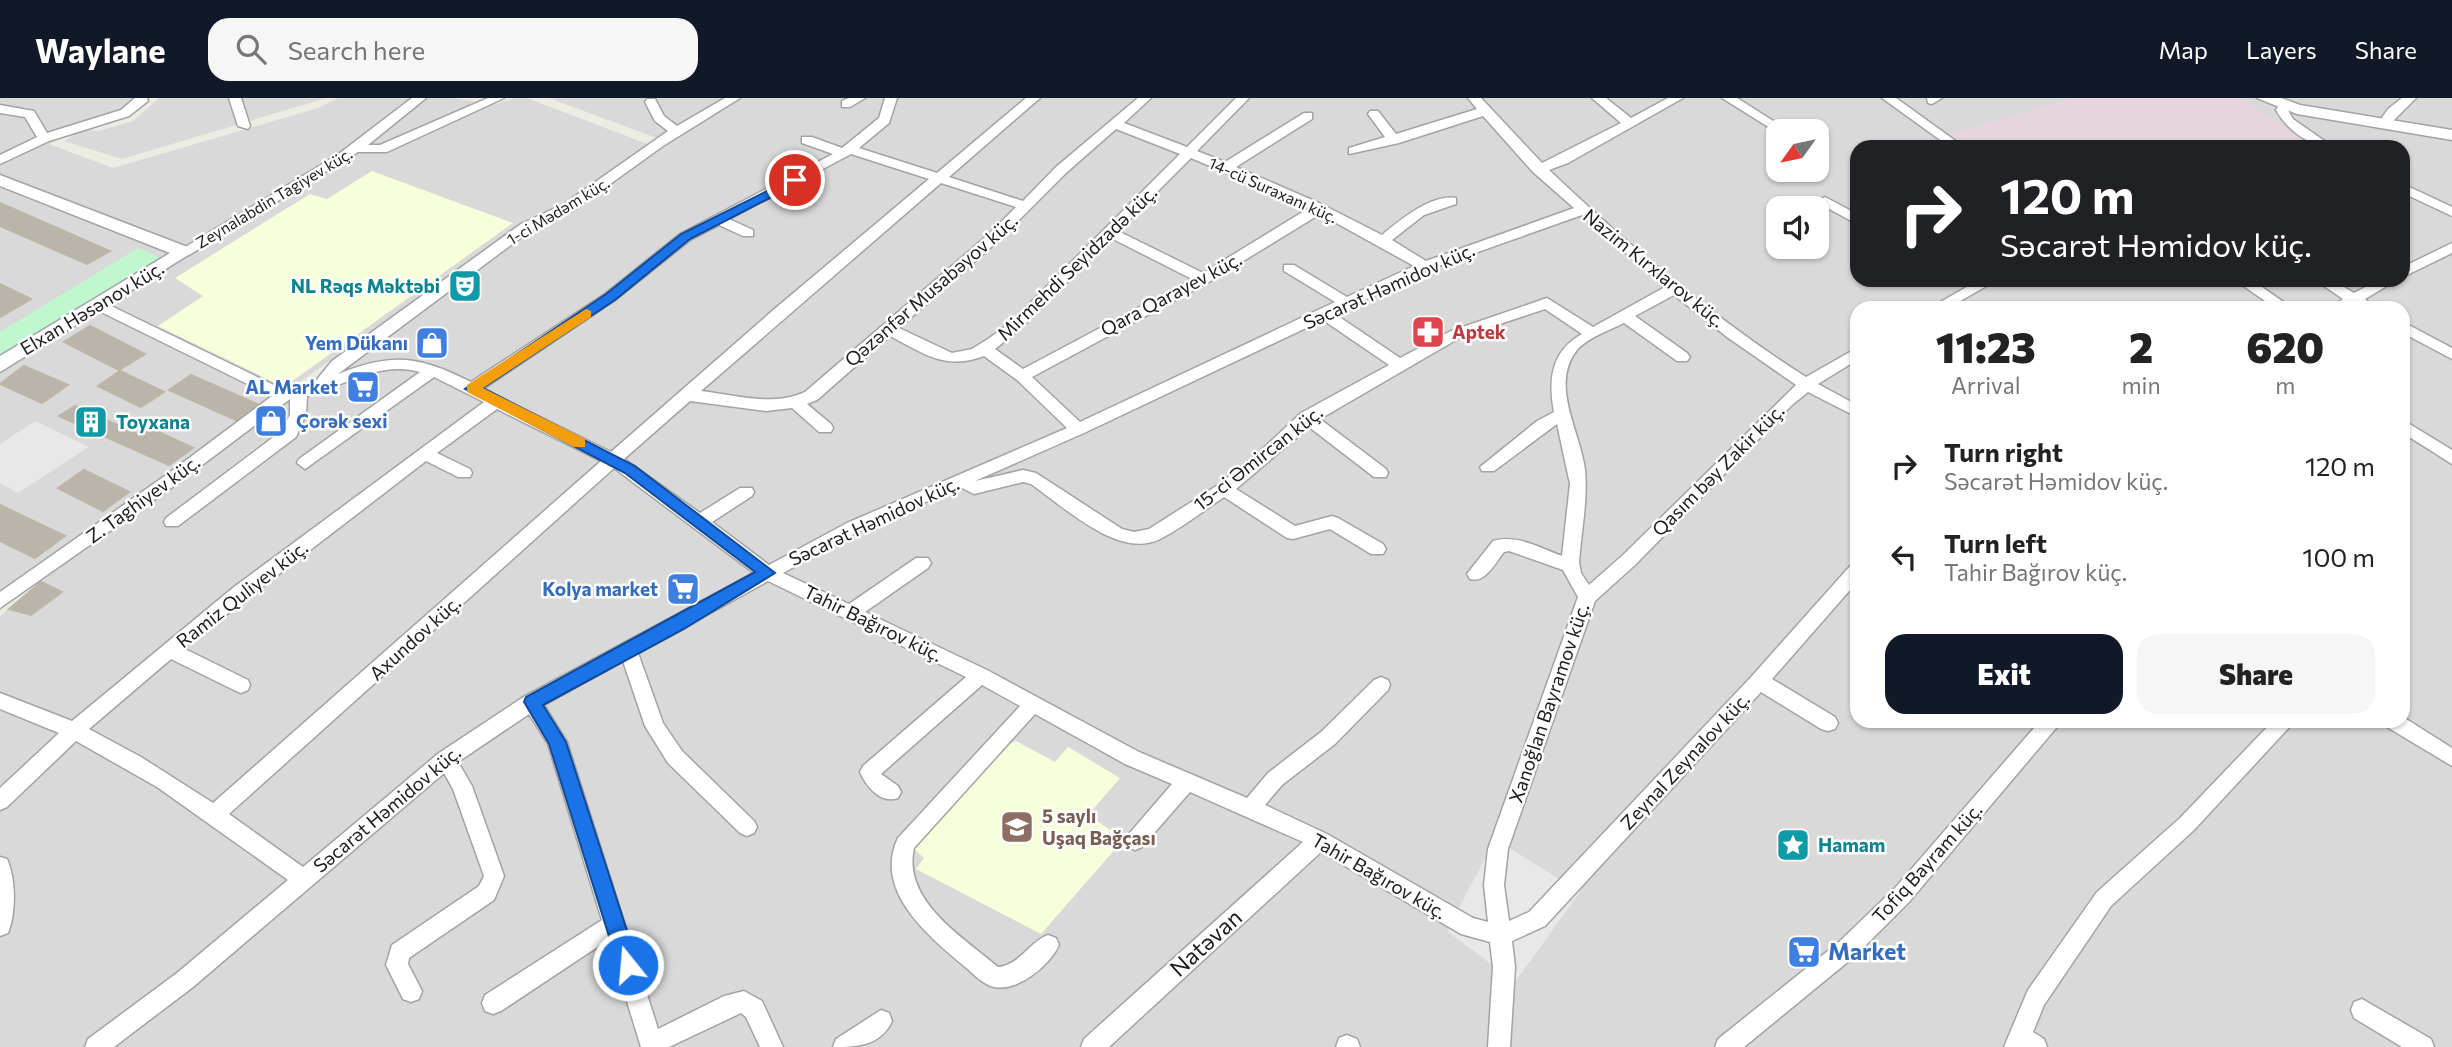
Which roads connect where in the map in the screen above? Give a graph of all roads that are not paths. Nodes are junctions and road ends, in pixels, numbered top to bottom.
1 (235, 98) edge
2 (420, 98) edge
3 (476, 98) edge
4 (734, 98) edge
5 (859, 98) edge
6 (891, 98) edge
7 (1034, 98) edge
8 (1145, 98) edge
9 (1243, 98) edge
10 (1474, 98) edge
11 (1598, 98) edge
12 (1677, 98) edge
13 (1728, 98) edge
14 (1888, 98) edge
15 (2410, 98) edge
16 (144, 99) edge
17 (495, 99) edge
18 (2272, 100) edge
19 (652, 102) dead end
20 (846, 104) dead end
21 (0, 109) edge
22 (1485, 111) junction
23 (1374, 114) dead end
24 (1308, 116) dead end
25 (1766, 121) edge
26 (1629, 122) junction
27 (2385, 122) junction
28 (1115, 124) junction
29 (244, 126) dead end
30 (677, 132) junction
31 (2452, 135) edge
32 (44, 138) junction
33 (1394, 139) junction
34 (807, 140) dead end
35 (1949, 140) edge
36 (2316, 140) edge
37 (356, 148) junction
38 (847, 151) junction
39 (1354, 151) dead end
40 (1191, 153) junction
41 (0, 159) edge
42 (1225, 168) junction
43 (1538, 169) junction
44 (939, 178) junction
45 (0, 180) edge
46 (2410, 191) edge
47 (1451, 201) dead end
48 (1829, 203) edge
49 (1026, 206) junction
50 (1318, 209) junction
51 (1583, 210) junction
52 (2452, 212) edge
53 (1850, 216) edge
54 (718, 219) junction
55 (1110, 232) junction
56 (748, 233) dead end
57 (1383, 240) junction
58 (2452, 247) edge
59 (184, 252) junction
60 (2433, 257) junction
61 (1425, 266) junction
62 (2452, 267) edge
63 (1289, 268) dead end
64 (2410, 269) edge
65 (1203, 279) junction
66 (1964, 287) edge
67 (1975, 287) edge
68 (2253, 287) edge
69 (2333, 287) edge
70 (2376, 287) edge
71 (1675, 288) junction
72 (1969, 290) junction
73 (2353, 299) junction
74 (1949, 301) edge
75 (2274, 301) edge
76 (2349, 301) edge
77 (2356, 301) edge
78 (1345, 302) junction
79 (99, 305) junction
80 (1324, 313) junction
81 (1626, 317) junction
82 (887, 328) junction
83 (2410, 331) edge
84 (1593, 334) junction
85 (986, 350) junction
86 (2452, 354) edge
87 (1682, 356) dead end
88 (1850, 357) edge
89 (0, 365) edge
90 (1400, 365) junction
91 (433, 370) junction
92 (1021, 376) junction
93 (1806, 383) junction
94 (322, 384) junction
95 (472, 389) junction
96 (291, 393) junction
97 (687, 395) junction
98 (496, 401) junction
99 (797, 404) junction
100 (1850, 408) edge
101 (1560, 416) junction
102 (1307, 417) junction
103 (825, 428) dead end
104 (1077, 429) junction
105 (2410, 430) edge
106 (426, 454) junction
107 (2452, 458) edge
108 (613, 459) junction
109 (305, 463) dead end
110 (1488, 467) dead end
111 (1380, 472) dead end
112 (464, 473) dead end
113 (961, 480) junction
114 (1224, 489) junction
115 (746, 492) dead end
116 (172, 522) dead end
117 (700, 523) junction
118 (1377, 550) dead end
119 (922, 563) dead end
120 (1570, 566) junction
121 (767, 573) junction
122 (1476, 573) dead end
123 (1850, 578) edge
124 (1587, 597) junction
125 (0, 601) edge
126 (851, 612) junction
127 (170, 650) junction
128 (628, 651) junction
129 (980, 675) junction
130 (1759, 681) junction
131 (240, 685) dead end
132 (1381, 685) dead end
133 (0, 701) edge
134 (532, 702) junction
135 (1033, 704) junction
136 (1828, 723) dead end
137 (2046, 728) edge
138 (2278, 728) edge
139 (2405, 728) edge
140 (74, 732) junction
141 (2452, 758) edge
142 (446, 759) junction
143 (1185, 783) junction
144 (891, 792) dead end
145 (0, 801) edge
146 (1251, 807) junction
147 (215, 814) junction
148 (747, 827) dead end
149 (1320, 839) junction
150 (1135, 841) dead end
151 (0, 866) edge
152 (303, 879) junction
153 (615, 923) junction
154 (0, 926) edge
155 (1501, 935) junction
156 (1048, 945) dead end
157 (411, 991) dead end
158 (493, 1003) dead end
159 (2362, 1010) dead end
160 (881, 1021) dead end
161 (2024, 1044) edge
162 (652, 1045) edge
163 (96, 1047) edge
164 (772, 1047) edge
165 (844, 1047) edge
166 (1092, 1047) edge
167 (1499, 1047) edge
168 (1726, 1047) edge
169 (2423, 1047) edge

1 - 29 street
2 - 37 street, Zeynalabdin Tagiyev küç.
3 - 17 street
4 - 30 street, 1-ci Mədəm küç.
5 - 20 street
6 - 38 street
7 - 44 street, Axundov küç.
8 - 28 street, Qəzənfər Musabəyov küç.
9 - 40 street, Mirmehdi Seyidzadə küç.
10 - 22 street, Nazim Kırxlarov küç.
11 - 26 street
12 - 26 street
13 - 25 street
14 - 35 street
15 - 27 street
16 - 32 street
17 - 37 street
18 - 27 street
18 - 36 street
19 - 30 street
21 - 32 street
22 - 33 street
22 - 43 street, Nazim Kırxlarov küç.
23 - 33 street
24 - 42 street
26 - 43 street
27 - 31 street
28 - 40 street, 14-cü Suraxanı küç.
28 - 49 street, Qəzənfər Musabəyov küç.
30 - 94 street, 1-ci Mədəm küç.
32 - 41 street
33 - 39 street
34 - 38 street
37 - 59 street, Zeynalabdin Tagiyev küç.
38 - 44 street
38 - 54 street
40 - 42 street, 14-cü Suraxanı küç.
40 - 55 street, Mirmehdi Seyidzadə küç.
42 - 50 street, 14-cü Suraxanı küç.
43 - 51 street, Nazim Kırxlarov küç.
44 - 49 street
44 - 97 street, Axundov küç.
45 - 59 street, Zeynalabdin Tagiyev küç.
46 - 52 street
47 - 57 street
48 - 53 street
49 - 82 street, Qəzənfər Musabəyov küç.
50 - 57 street, 14-cü Suraxanı küç.
50 - 65 street, Qara Qarayev küç.
51 - 61 street, Səcarət Həmidov küç.
51 - 71 street, Nazim Kırxlarov küç.
54 - 56 street
54 - 95 street
55 - 65 street
55 - 85 street, Mirmehdi Seyidzadə küç.
57 - 61 street, 14-cü Suraxanı küç.
58 - 60 street
59 - 79 street, Elxan Həsənov küç.
60 - 62 street
60 - 64 street
61 - 78 street, Səcarət Həmidov küç.
63 - 78 street
65 - 92 street, Qara Qarayev küç.
66 - 72 street
67 - 72 street
68 - 75 street
69 - 73 street
70 - 73 street
71 - 81 street
71 - 93 street, Nazim Kırxlarov küç.
72 - 74 street
73 - 76 street
73 - 77 street
78 - 80 street, Səcarət Həmidov küç.
79 - 89 street, Elxan Həsənov küç.
79 - 96 street
80 - 90 street
80 - 104 street, Səcarət Həmidov küç.
81 - 84 street
81 - 87 street
82 - 85 street, Mirmehdi Seyidzadə küç.
82 - 99 street, Qəzənfər Musabəyov küç.
83 - 86 street
84 - 90 street, 15-ci Əmircan küç.
84 - 101 street
85 - 92 street
88 - 93 street, Qasım bəy Zakir küç.
90 - 102 street, 15-ci Əmircan küç.
91 - 94 street, Tahir Bağırov küç.
91 - 95 street, Tahir Bağırov küç.
91 - 109 street
92 - 104 street
93 - 100 street, Nazim Kırxlarov küç.
93 - 124 street, Qasım bəy Zakir küç.
94 - 96 street, Tahir Bağırov küç.
95 - 98 street, Tahir Bağırov küç.
96 - 116 street
96 - 125 street, Z. Taghiyev küç.
97 - 99 street
97 - 108 street, Axundov küç.
98 - 106 street, Ramiz Quliyev küç.
98 - 108 street, Tahir Bağırov küç.
99 - 103 street
101 - 110 street
101 - 120 street
102 - 111 street
102 - 114 street, 15-ci Əmircan küç.
104 - 113 street, Səcarət Həmidov küç.
105 - 107 street
106 - 112 street
106 - 127 street, Ramiz Quliyev küç.
108 - 117 street, Tahir Bağırov küç.
108 - 147 street, Axundov küç.
113 - 114 street, 15-ci Əmircan küç.
113 - 121 street, Səcarət Həmidov küç.
114 - 118 street
115 - 117 street
117 - 121 street, Tahir Bağırov küç.
119 - 126 street
120 - 122 street
120 - 124 street, Xanoğlan Bayramov küç.
121 - 126 street, Tahir Bağırov küç.
121 - 128 street, Səcarət Həmidov küç.
123 - 130 street, Zeynal Zeynalov küç.
124 - 155 street, Xanoğlan Bayramov küç.
126 - 129 street, Tahir Bağırov küç.
127 - 131 street
127 - 140 street, Ramiz Quliyev küç.
128 - 134 street, Səcarət Həmidov küç.
128 - 148 street
129 - 135 street, Tahir Bağırov küç.
129 - 144 street
130 - 136 street
130 - 155 street, Zeynal Zeynalov küç.
132 - 146 street
133 - 140 street
134 - 142 street, Səcarət Həmidov küç.
134 - 153 street
135 - 143 street, Tahir Bağırov küç.
135 - 156 street
137 - 168 street, Tofiq Bayram küç.
138 - 161 street
139 - 141 street
140 - 145 street, Ramiz Quliyev küç.
140 - 147 street
142 - 152 street, Səcarət Həmidov küç.
142 - 157 street
143 - 146 street, Tahir Bağırov küç.
143 - 150 street
146 - 149 street, Tahir Bağırov küç.
147 - 152 street
149 - 155 street, Tahir Bağırov küç.
149 - 166 street, Natəvan
151 - 154 street
152 - 163 street, Səcarət Həmidov küç.
153 - 158 street
153 - 162 street
155 - 167 street
159 - 169 street
160 - 165 street
162 - 164 street

